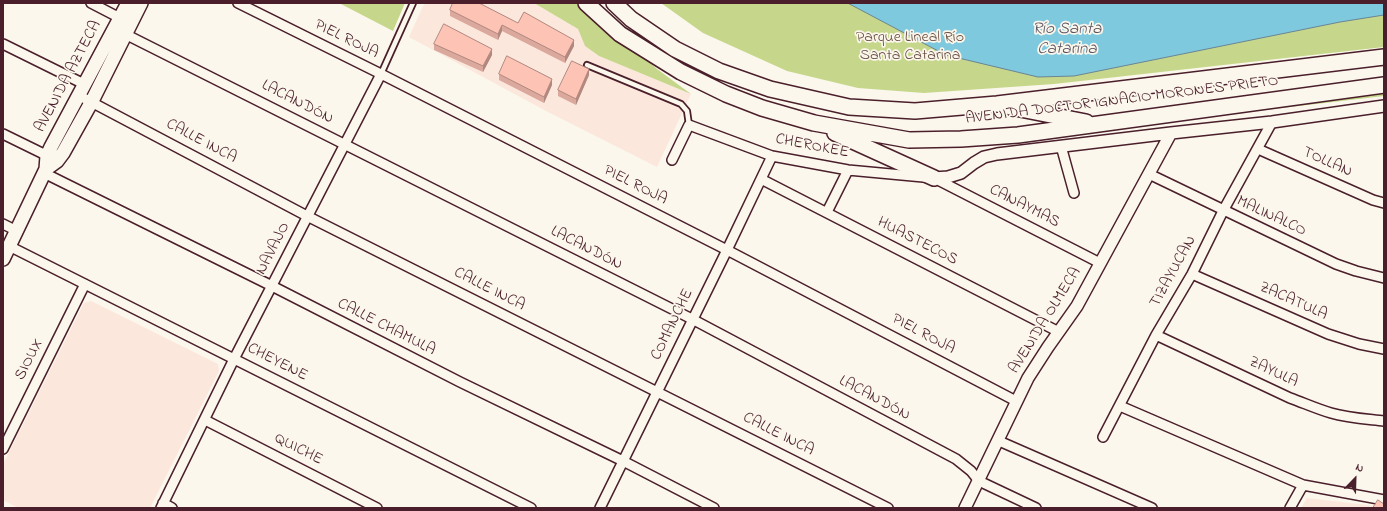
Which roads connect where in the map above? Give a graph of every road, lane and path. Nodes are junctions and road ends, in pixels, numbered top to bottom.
1 (91, 3) edge
2 (128, 3) edge
3 (141, 3) edge
4 (238, 3) edge
5 (413, 3) edge
6 (586, 3) edge
7 (614, 3) edge
8 (120, 27) junction
9 (3, 44) edge
10 (1384, 58) edge
11 (587, 65) dead end
12 (381, 74) junction
13 (1384, 85) edge
14 (81, 89) junction
15 (92, 101) junction
16 (997, 104) junction
17 (1384, 106) edge
18 (1272, 122) junction
19 (814, 123) junction
20 (1098, 124) junction
21 (689, 125) junction
22 (1171, 133) junction
23 (3, 134) edge
24 (345, 144) junction
25 (1061, 146) junction
26 (1258, 149) junction
27 (772, 156) junction
28 (52, 158) junction
29 (672, 160) dead end
30 (848, 170) junction
31 (45, 171) junction
32 (1148, 174) junction
33 (934, 178) junction
34 (761, 179) junction
35 (1074, 193) dead end
36 (1384, 203) edge
37 (1223, 211) junction
38 (827, 212) junction
39 (307, 216) junction
40 (3, 224) edge
41 (17, 231) junction
42 (9, 246) junction
43 (727, 250) junction
44 (3, 259) edge
45 (1100, 263) junction
46 (1192, 274) junction
47 (1384, 278) edge
48 (85, 284) junction
49 (272, 286) junction
50 (692, 319) junction
51 (1059, 332) junction
52 (1156, 335) junction
53 (1384, 349) edge
54 (234, 359) junction
55 (657, 391) junction
56 (1016, 401) junction
57 (1120, 406) junction
58 (205, 420) junction
59 (1384, 421) edge
60 (1103, 437) dead end
61 (998, 441) junction
62 (3, 449) edge
63 (623, 461) junction
64 (979, 481) junction
65 (1303, 485) junction
66 (1384, 500) edge
67 (162, 506) edge
68 (172, 508) edge
69 (376, 508) edge
70 (532, 508) edge
71 (600, 508) edge
72 (714, 508) edge
73 (888, 508) edge
74 (966, 508) edge
75 (1036, 508) edge
76 (1152, 508) edge
77 (1290, 508) edge

1 - 8 street, LACANDÓN
2 - 8 main road, AVENIDA AZTECA
3 - 8 main road
4 - 12 street, PIEL ROJA
5 - 12 lane, NAVAJO
6 - 19 highway, AVENIDA DOCTOR IGNACIO MORONES PRIETO
7 - 16 highway, AVENIDA DOCTOR IGNACIO MORONES PRIETO
8 - 14 main road, AVENIDA AZTECA
8 - 15 main road
8 - 24 street, LACANDÓN
9 - 14 street, CALLE INCA
10 - 16 highway, AVENIDA DOCTOR IGNACIO MORONES PRIETO
11 - 21 lane
12 - 24 street, NAVAJO
12 - 43 street, PIEL ROJA
13 - 20 highway, AVENIDA DOCTOR IGNACIO MORONES PRIETO
14 - 15 street, CALLE INCA
14 - 28 main road, AVENIDA AZTECA
15 - 28 main road
15 - 39 street, CALLE INCA
16 - 20 highway
17 - 18 street
18 - 22 street
18 - 26 street, TIZAYUCAN
19 - 20 highway, AVENIDA DOCTOR IGNACIO MORONES PRIETO
19 - 33 highway
21 - 27 street, CHEROKEE
21 - 29 street
22 - 25 street
22 - 32 street, AVENIDA OLMECA
23 - 28 street
24 - 39 street, NAVAJO
24 - 50 street, LACANDÓN
25 - 33 street
25 - 35 street
26 - 36 street, TOLLAN
26 - 37 street, TIZAYUCAN
27 - 30 street, CHEROKEE
27 - 34 street, COMANCHE
28 - 31 main road, AVENIDA AZTECA
30 - 33 street, CHEROKEE
30 - 38 street
31 - 41 main road, AVENIDA AZTECA
31 - 49 street, CALLE CHAMULA
32 - 37 street, MALINALCO
32 - 45 street, AVENIDA OLMECA
33 - 45 street, CANAYMAS
34 - 38 street, HUASTECOS
34 - 43 street, COMANCHE
37 - 46 street, TIZAYUCAN
37 - 47 street, MALINALCO
38 - 51 street, HUASTECOS
39 - 49 street, NAVAJO
39 - 55 street, CALLE INCA
40 - 41 street
41 - 42 main road, AVENIDA AZTECA
42 - 44 main road, AVENIDA AZTECA
42 - 48 street, CHEYENE
43 - 50 street, COMANCHE
43 - 56 street, PIEL ROJA
45 - 51 street, AVENIDA OLMECA
46 - 52 street, TIZAYUCAN
46 - 53 street, ZACATULA
48 - 54 street, CHEYENE
48 - 62 street, SIOUX
49 - 54 street, NAVAJO
49 - 63 street, CALLE CHAMULA
50 - 55 street, COMANCHE
50 - 64 street, LACANDÓN
51 - 56 street, AVENIDA OLMECA
52 - 57 street, TIZAYUCAN
52 - 59 street, ZAYULA
54 - 58 street, NAVAJO
54 - 70 street, CHEYENE
55 - 63 street, COMANCHE
55 - 73 street, CALLE INCA
56 - 61 street, AVENIDA OLMECA
57 - 60 street, TIZAYUCAN
57 - 65 street
58 - 67 street, NAVAJO
58 - 69 street, QUICHE
61 - 64 street, AVENIDA OLMECA
61 - 76 street
63 - 71 street, COMANCHE
63 - 72 street, CALLE CHAMULA
64 - 74 street, AVENIDA OLMECA
64 - 75 street, LACANDÓN
65 - 66 street
65 - 77 street
67 - 68 street

